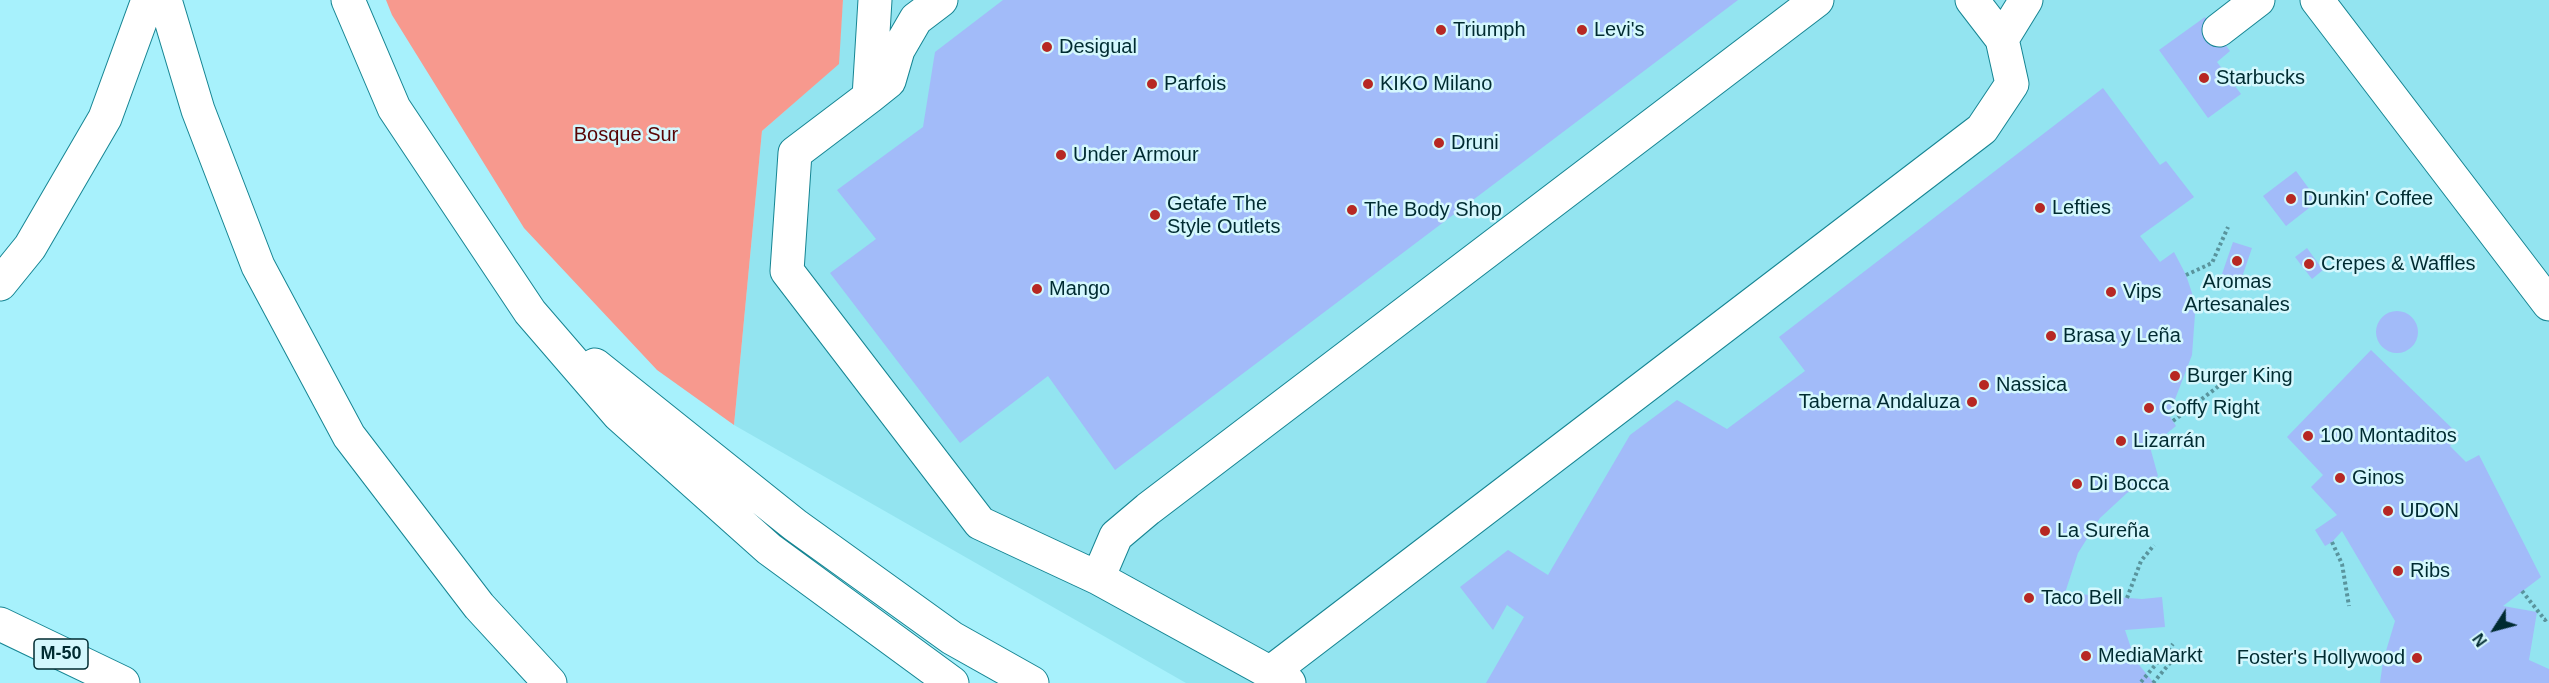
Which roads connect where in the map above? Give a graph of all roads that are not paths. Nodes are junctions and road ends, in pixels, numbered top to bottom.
1 (148, 0) edge
2 (165, 0) edge
3 (348, 0) edge
4 (875, 0) edge
5 (941, 0) edge
6 (1817, 0) edge
7 (1972, 0) edge
8 (2026, 0) edge
9 (2258, 0) edge
10 (2317, 0) edge
11 (2219, 30) dead end
12 (2002, 39) junction
13 (869, 97) junction
14 (0, 284) edge
15 (2549, 304) edge
16 (530, 312) junction
17 (1098, 578) junction
18 (479, 606) junction
19 (0, 624) edge
20 (1280, 677) edge
21 (123, 683) edge
22 (550, 683) edge
23 (578, 683) edge
24 (952, 683) edge
25 (1032, 683) edge

1 - 14 main road
2 - 18 main road
3 - 16 main road
4 - 13 main road
5 - 13 main road
6 - 17 main road
7 - 12 main road
8 - 12 main road
9 - 11 main road
10 - 15 main road
12 - 20 main road
13 - 17 main road
16 - 24 main road
16 - 25 main road
17 - 20 main road
18 - 22 main road
18 - 23 main road
19 - 21 main road, M-50

